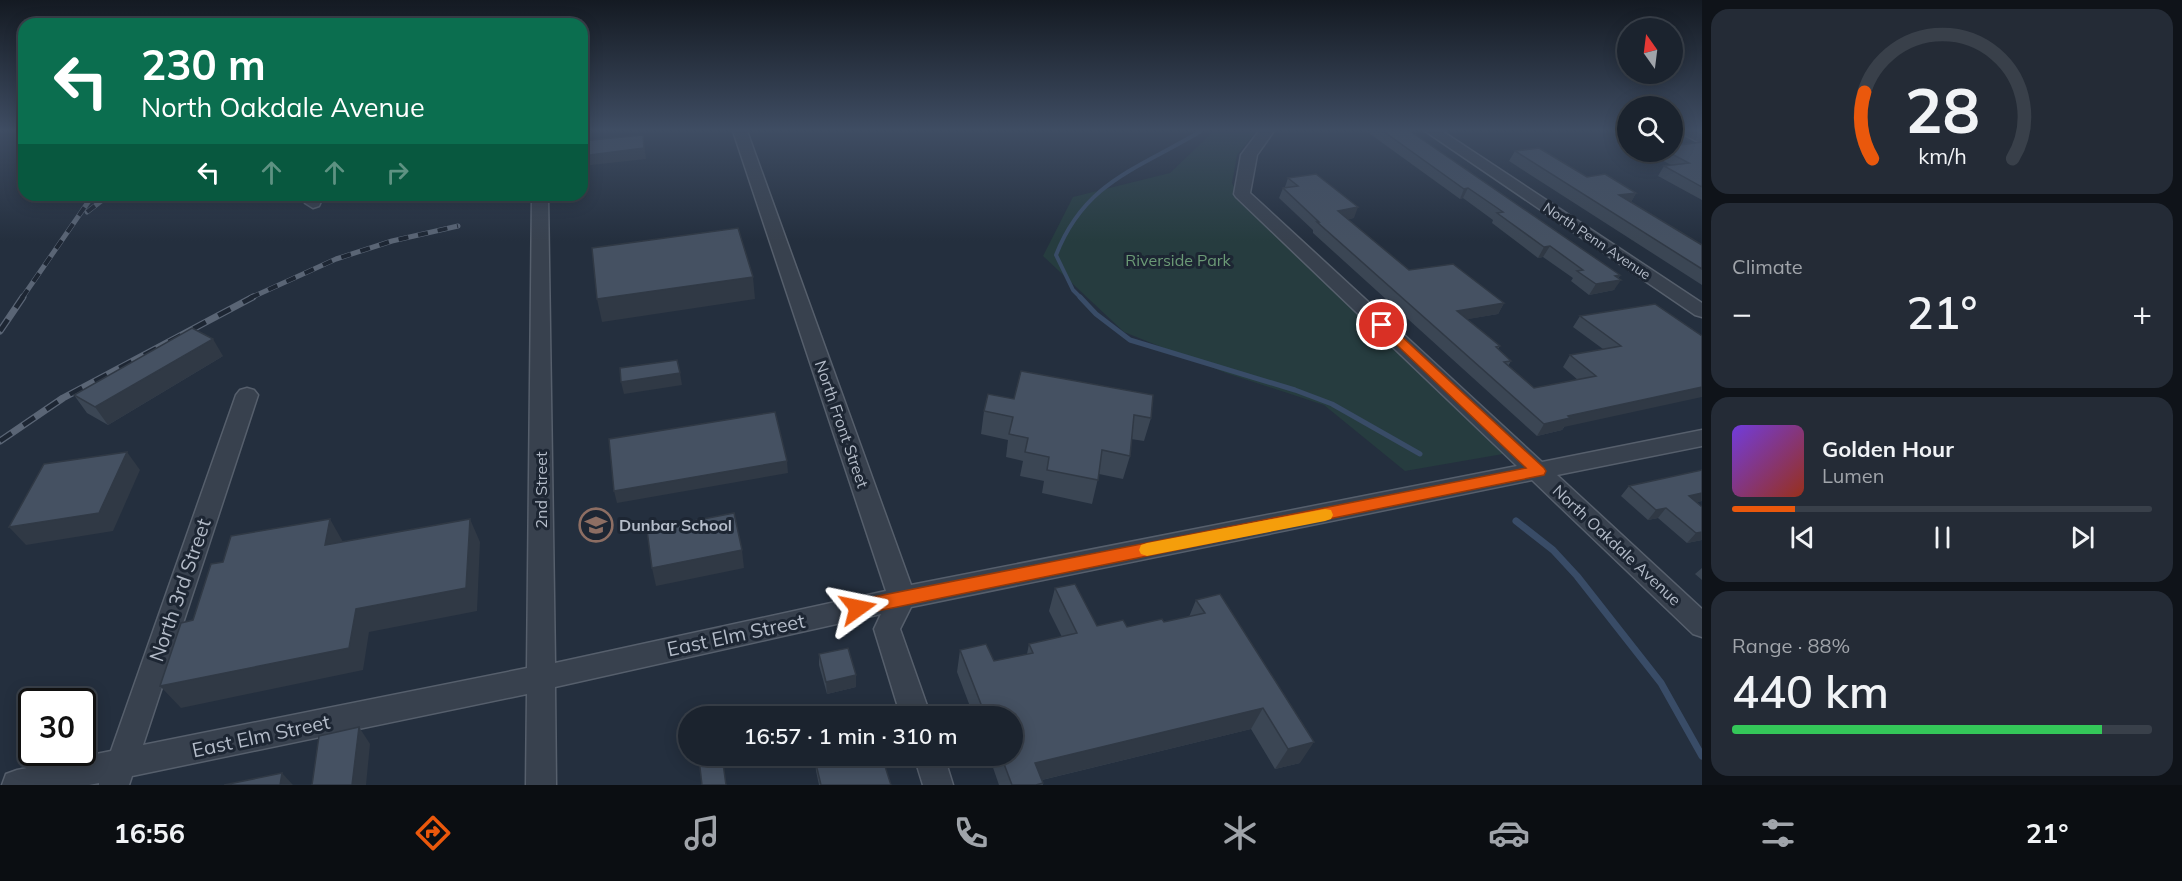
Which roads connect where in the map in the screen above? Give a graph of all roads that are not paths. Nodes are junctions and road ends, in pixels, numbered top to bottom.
1 (753, 168) edge
2 (1247, 168) edge
3 (1487, 168) edge
4 (540, 201) edge
5 (1702, 311) edge
6 (247, 395) dead end
7 (1702, 438) edge
8 (1539, 471) junction
9 (902, 598) junction
10 (1702, 626) edge
11 (541, 678) junction
12 (912, 706) edge
13 (932, 766) edge
14 (117, 775) edge
15 (17, 785) edge
16 (541, 785) edge
17 (938, 785) edge

1 - 9 street, North Front Street
2 - 8 street, North Oakdale Avenue
3 - 5 street, North Penn Avenue
4 - 11 street, 2nd Street
6 - 14 street, North 3rd Street
7 - 8 street, East Elm Street
8 - 9 street, East Elm Street
8 - 10 street, North Oakdale Avenue
9 - 11 street, East Elm Street
9 - 12 street
11 - 14 street, East Elm Street
11 - 16 street, 2nd Street
13 - 17 street
14 - 15 street, East Elm Street

